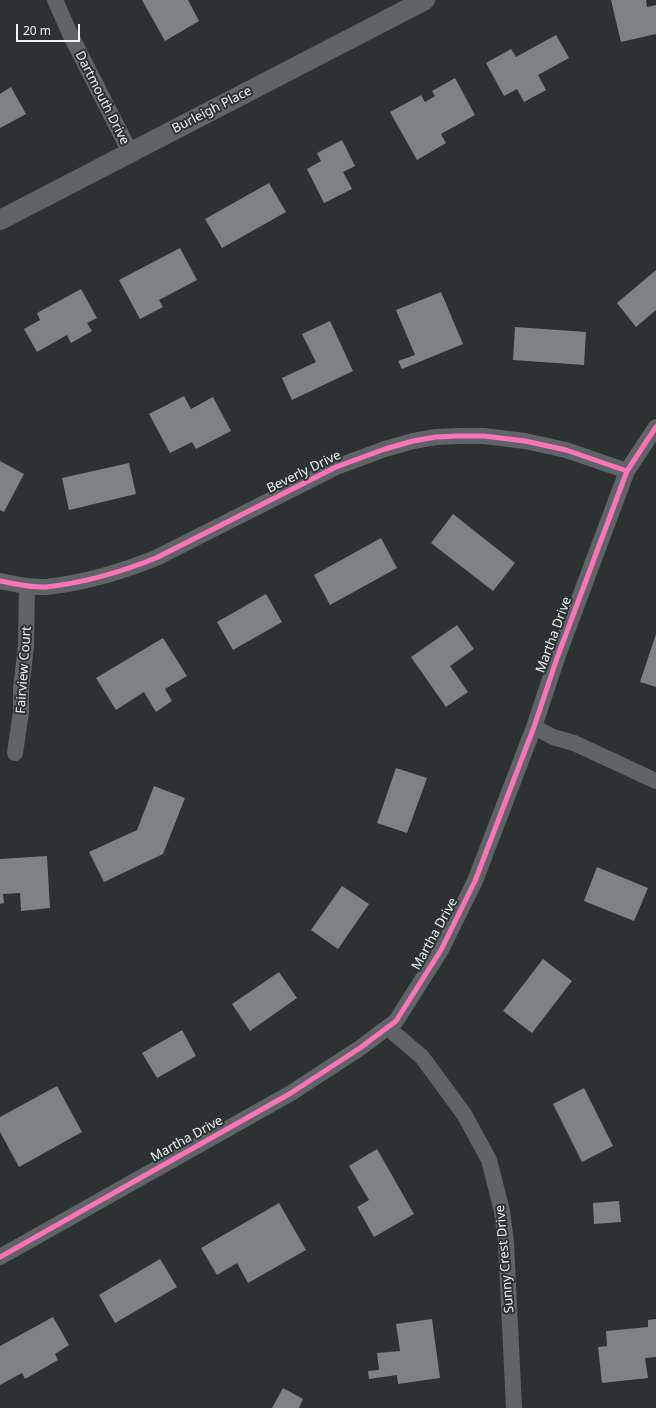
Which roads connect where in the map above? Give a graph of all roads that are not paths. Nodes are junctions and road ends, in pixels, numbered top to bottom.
1 (55, 0) edge
2 (425, 0) edge
3 (130, 152) junction
4 (0, 220) edge
5 (656, 427) edge
6 (626, 471) junction
7 (0, 581) edge
8 (27, 586) junction
9 (534, 727) junction
10 (15, 753) dead end
11 (656, 781) edge
12 (388, 1028) junction
13 (0, 1257) edge
14 (514, 1408) edge

1 - 3 street, Dartmouth Drive
2 - 3 street, Burleigh Place
3 - 4 street, Burleigh Place
5 - 6 street, Martha Drive
6 - 8 street, Beverly Drive
6 - 9 street, Martha Drive
7 - 8 street, Beverly Drive
8 - 10 street, Fairview Court
9 - 11 street
9 - 12 street, Martha Drive
12 - 13 street, Martha Drive
12 - 14 street, Sunny Crest Drive

